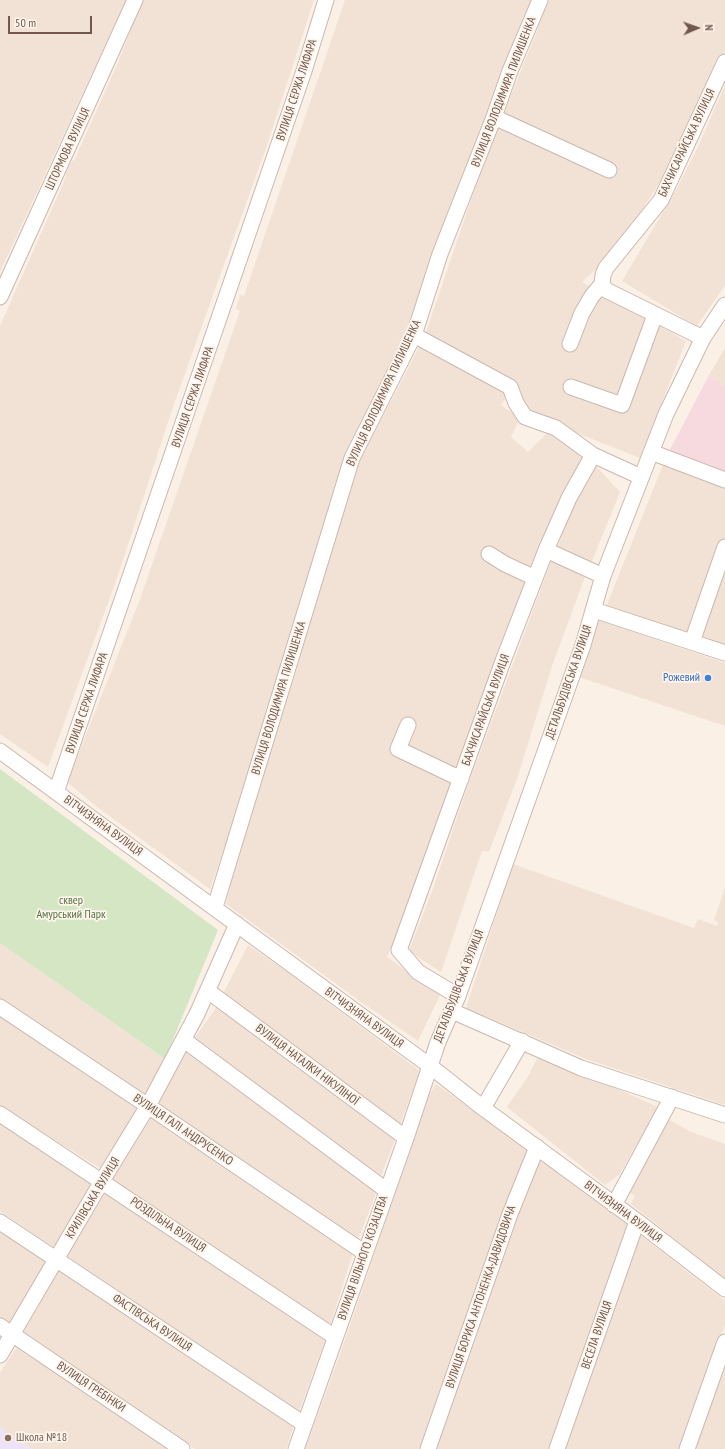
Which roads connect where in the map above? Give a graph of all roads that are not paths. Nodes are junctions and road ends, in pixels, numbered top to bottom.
1 (135, 0) edge
2 (326, 0) edge
3 (540, 0) edge
4 (725, 62) edge
5 (494, 117) junction
6 (609, 170) dead end
7 (602, 284) junction
8 (0, 297) edge
9 (725, 305) edge
10 (655, 315) junction
11 (414, 335) junction
12 (703, 338) junction
13 (570, 344) dead end
14 (571, 387) dead end
15 (651, 452) junction
16 (593, 454) junction
17 (641, 477) junction
18 (725, 480) edge
19 (725, 547) edge
20 (546, 550) junction
21 (489, 554) dead end
22 (721, 573) edge
23 (603, 576) junction
24 (535, 578) junction
25 (594, 610) junction
26 (692, 642) junction
27 (725, 653) edge
28 (408, 725) dead end
29 (0, 750) edge
30 (461, 779) junction
31 (56, 792) junction
32 (215, 907) junction
33 (237, 924) junction
34 (208, 991) junction
35 (458, 996) junction
36 (0, 1007) edge
37 (452, 1011) junction
38 (184, 1040) junction
39 (522, 1041) junction
40 (430, 1066) junction
41 (672, 1097) junction
42 (148, 1106) junction
43 (483, 1108) junction
44 (0, 1114) edge
45 (725, 1115) edge
46 (406, 1138) junction
47 (537, 1147) junction
48 (102, 1181) junction
49 (386, 1190) junction
50 (614, 1205) junction
51 (637, 1221) junction
52 (0, 1222) edge
53 (365, 1253) junction
54 (56, 1260) junction
55 (725, 1289) edge
56 (0, 1326) edge
57 (13, 1334) junction
58 (335, 1337) junction
59 (725, 1342) edge
60 (0, 1355) edge
61 (304, 1424) junction
62 (182, 1449) edge
63 (296, 1449) edge
64 (428, 1449) edge
65 (557, 1449) edge
66 (687, 1449) edge

1 - 8 street, ШТОРМОВА ВУЛИЦЯ
2 - 31 street, ВУЛИЦЯ СЕРЖА ЛИФАРА
3 - 5 street, ВУЛИЦЯ ВОЛОДИМИРА ПИЛИШЕНКА
4 - 7 street, БАХЧИСАРАЙСЬКА ВУЛИЦЯ
5 - 6 street
5 - 11 street, ВУЛИЦЯ ВОЛОДИМИРА ПИЛИШЕНКА
7 - 10 street
7 - 13 street, БАХЧИСАРАЙСЬКА ВУЛИЦЯ
9 - 12 street, ДЕТАЛЬБУДІВСЬКА ВУЛИЦЯ
10 - 12 street
10 - 14 street
11 - 16 street
11 - 32 street, ВУЛИЦЯ ВОЛОДИМИРА ПИЛИШЕНКА
12 - 15 street, ДЕТАЛЬБУДІВСЬКА ВУЛИЦЯ
15 - 17 street, ДЕТАЛЬБУДІВСЬКА ВУЛИЦЯ
15 - 18 street
16 - 17 street
16 - 20 street, БАХЧИСАРАЙСЬКА ВУЛИЦЯ
17 - 23 street, ДЕТАЛЬБУДІВСЬКА ВУЛИЦЯ
19 - 22 street
20 - 23 street
20 - 24 street, БАХЧИСАРАЙСЬКА ВУЛИЦЯ
21 - 24 street
22 - 26 street
23 - 25 street, ДЕТАЛЬБУДІВСЬКА ВУЛИЦЯ
24 - 30 street, БАХЧИСАРАЙСЬКА ВУЛИЦЯ
25 - 26 street
25 - 35 street, ДЕТАЛЬБУДІВСЬКА ВУЛИЦЯ
26 - 27 street
28 - 30 street
29 - 31 street, ВІТЧИЗНЯНА ВУЛИЦЯ
30 - 35 street, БАХЧИСАРАЙСЬКА ВУЛИЦЯ
31 - 32 street, ВІТЧИЗНЯНА ВУЛИЦЯ
32 - 33 street, ВІТЧИЗНЯНА ВУЛИЦЯ
33 - 34 street, КРИЛІВСЬКА ВУЛИЦЯ
33 - 40 street, ВІТЧИЗНЯНА ВУЛИЦЯ
34 - 38 street, КРИЛІВСЬКА ВУЛИЦЯ
34 - 46 street, ВУЛИЦЯ НАТАЛКИ НІКУЛІНОЇ
35 - 37 street, ДЕТАЛЬБУДІВСЬКА ВУЛИЦЯ
36 - 42 street, ВУЛИЦЯ ГАЛІ АНДРУСЕНКО
37 - 39 street
37 - 40 street, ДЕТАЛЬБУДІВСЬКА ВУЛИЦЯ
38 - 42 street, КРИЛІВСЬКА ВУЛИЦЯ
38 - 49 street
39 - 41 street
39 - 43 street
40 - 43 street, ВІТЧИЗНЯНА ВУЛИЦЯ
40 - 46 street, ВУЛИЦЯ ВІЛЬНОГО КОЗАЦТВА
41 - 45 street
41 - 50 street
42 - 48 street, КРИЛІВСЬКА ВУЛИЦЯ
42 - 53 street, ВУЛИЦЯ ГАЛІ АНДРУСЕНКО
43 - 47 street, ВІТЧИЗНЯНА ВУЛИЦЯ
44 - 48 street, РОЗДІЛЬНА ВУЛИЦЯ
46 - 49 street, ВУЛИЦЯ ВІЛЬНОГО КОЗАЦТВА
47 - 50 street, ВІТЧИЗНЯНА ВУЛИЦЯ
47 - 64 street, ВУЛИЦЯ БОРИСА АНТОНЕНКА-ДАВИДОВИЧА
48 - 54 street, КРИЛІВСЬКА ВУЛИЦЯ
48 - 58 street, РОЗДІЛЬНА ВУЛИЦЯ
49 - 53 street, ВУЛИЦЯ ВІЛЬНОГО КОЗАЦТВА
50 - 51 street, ВІТЧИЗНЯНА ВУЛИЦЯ
51 - 55 street, ВІТЧИЗНЯНА ВУЛИЦЯ
51 - 65 street, ВЕСЕЛА ВУЛИЦЯ
52 - 54 street, ФАСТІВСЬКА ВУЛИЦЯ
53 - 58 street, ВУЛИЦЯ ВІЛЬНОГО КОЗАЦТВА
54 - 57 street, КРИЛІВСЬКА ВУЛИЦЯ
54 - 61 street, ФАСТІВСЬКА ВУЛИЦЯ
56 - 57 street, ВУЛИЦЯ ГРЕБІНКИ
57 - 60 street, КРИЛІВСЬКА ВУЛИЦЯ
57 - 62 street, ВУЛИЦЯ ГРЕБІНКИ
58 - 61 street, ВУЛИЦЯ ВІЛЬНОГО КОЗАЦТВА
59 - 66 street
61 - 63 street, ВУЛИЦЯ ВІЛЬНОГО КОЗАЦТВА

